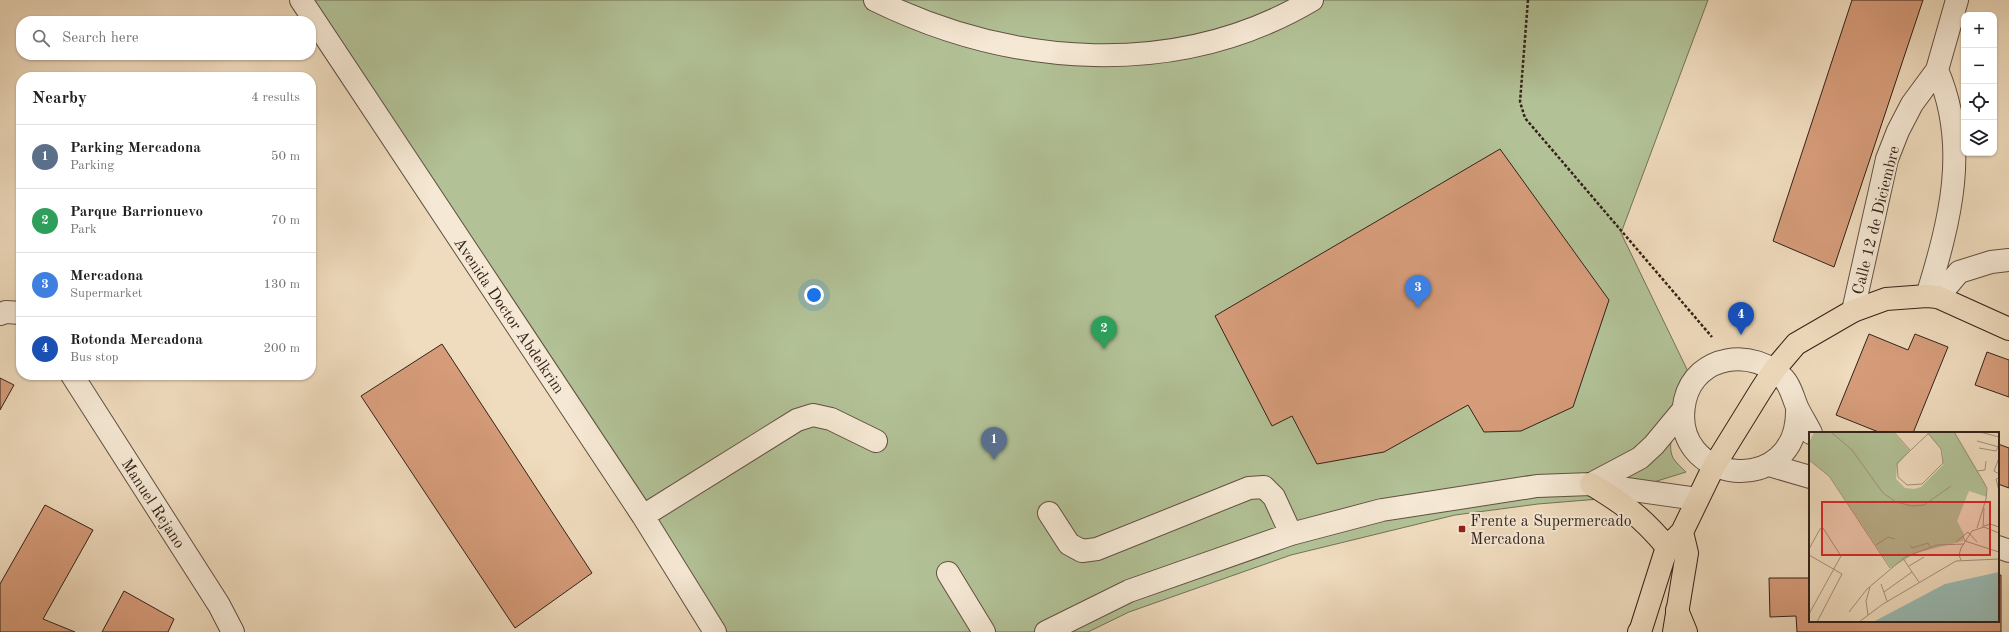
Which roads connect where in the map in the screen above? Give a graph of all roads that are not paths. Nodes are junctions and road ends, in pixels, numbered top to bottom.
1 (301, 0) edge
2 (876, 0) edge
3 (1312, 0) edge
4 (1957, 0) edge
5 (312, 16) edge
6 (316, 23) edge
7 (1937, 70) junction
8 (2009, 260) edge
9 (1932, 297) junction
10 (1853, 311) junction
11 (16, 313) edge
12 (0, 314) edge
13 (2009, 329) edge
14 (1774, 370) junction
15 (75, 380) edge
16 (1797, 408) junction
17 (1683, 410) junction
18 (1810, 432) edge
19 (876, 440) dead end
20 (1769, 465) junction
21 (1714, 466) junction
22 (1809, 477) edge
23 (1591, 484) junction
24 (1697, 499) junction
25 (1049, 513) dead end
26 (643, 516) junction
27 (1291, 534) junction
28 (1675, 540) junction
29 (1999, 547) edge
30 (2009, 551) edge
31 (948, 573) dead end
32 (1677, 610) junction
33 (233, 632) edge
34 (715, 632) edge
35 (984, 632) edge
36 (1046, 632) edge
37 (1640, 632) edge
38 (1674, 632) edge
39 (1686, 632) edge

1 - 5 street, Avenida Doctor Abdelkrim
2 - 3 street
4 - 7 street, Calle 12 de Diciembre
6 - 26 street, Avenida Doctor Abdelkrim
7 - 9 street
7 - 10 street, Calle 12 de Diciembre
8 - 9 street
9 - 10 main road
9 - 13 main road
10 - 14 main road
11 - 12 street
14 - 16 street
14 - 17 street
14 - 21 main road
15 - 33 street, Manuel Rejano
16 - 18 street
16 - 20 street
17 - 21 street
17 - 23 street
19 - 26 street
20 - 21 street
20 - 22 street
21 - 24 main road
23 - 24 street
23 - 27 street
23 - 28 main road
24 - 28 main road
25 - 27 street
26 - 34 street, Avenida Doctor Abdelkrim
27 - 36 street
28 - 32 main road
28 - 37 main road
29 - 30 street
31 - 35 street
32 - 38 main road
32 - 39 main road

